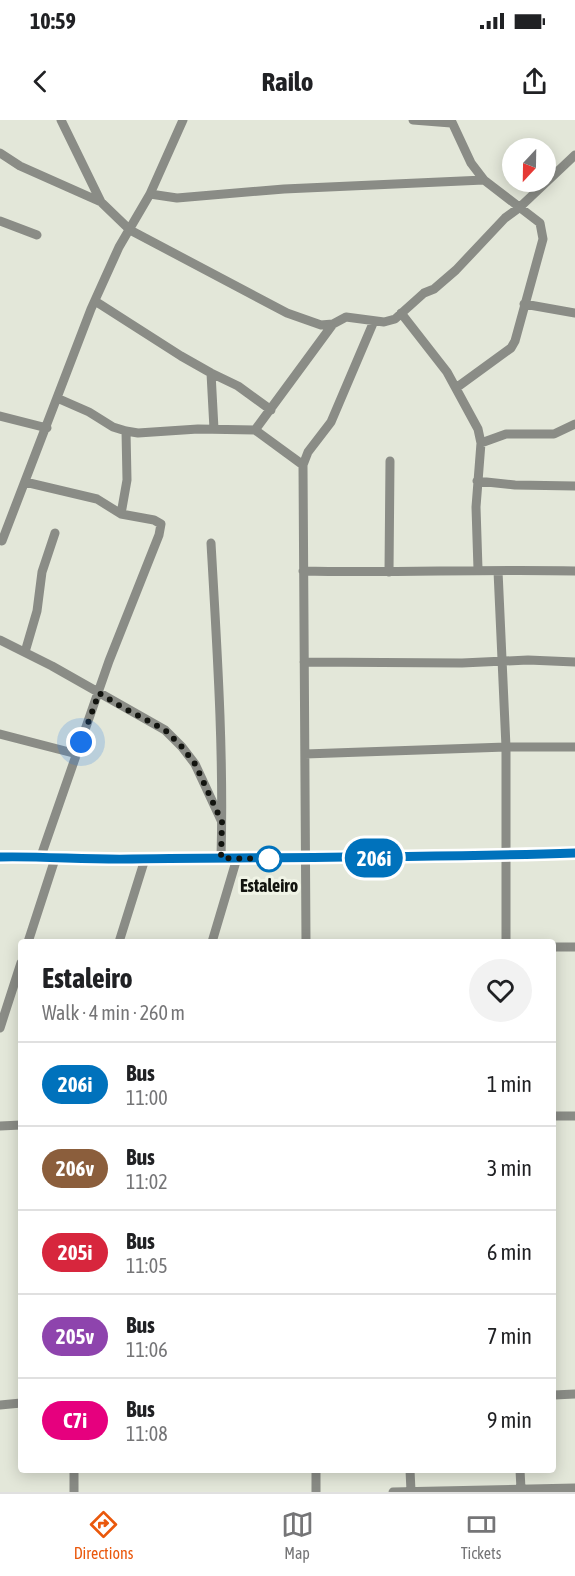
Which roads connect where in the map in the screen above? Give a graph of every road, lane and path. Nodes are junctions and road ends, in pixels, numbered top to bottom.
1 (61, 120) edge
2 (183, 120) edge
3 (413, 120) edge
4 (451, 122) edge
5 (0, 153) edge
6 (575, 155) edge
7 (484, 180) junction
8 (150, 194) junction
9 (503, 197) junction
10 (101, 202) junction
11 (520, 207) junction
12 (505, 218) junction
13 (0, 221) edge
14 (130, 230) junction
15 (37, 235) dead end
16 (95, 301) junction
17 (525, 304) junction
18 (401, 313) junction
19 (575, 313) edge
20 (374, 321) junction
21 (333, 324) junction
22 (211, 374) junction
23 (456, 388) junction
24 (57, 398) junction
25 (272, 410) junction
26 (0, 416) edge
27 (575, 424) edge
28 (46, 428) junction
29 (214, 429) junction
30 (255, 430) junction
31 (126, 431) junction
32 (481, 442) junction
33 (390, 461) dead end
34 (303, 465) junction
35 (477, 481) junction
36 (25, 482) junction
37 (575, 486) edge
38 (122, 514) junction
39 (55, 533) dead end
40 (2, 541) dead end
41 (211, 543) dead end
42 (478, 569) junction
43 (303, 571) junction
44 (498, 571) junction
45 (575, 571) edge
46 (389, 572) junction
47 (0, 640) edge
48 (26, 652) junction
49 (502, 661) junction
50 (304, 662) junction
51 (575, 662) edge
52 (99, 693) junction
53 (0, 734) edge
54 (506, 747) junction
55 (575, 747) edge
56 (76, 754) junction
57 (305, 754) junction
58 (222, 822) junction
59 (575, 853) edge
60 (505, 855) junction
61 (40, 856) junction
62 (0, 857) edge
63 (221, 858) junction
64 (237, 858) junction
65 (55, 859) junction
66 (145, 859) junction
67 (307, 859) junction
68 (29, 939) edge
69 (120, 939) edge
70 (214, 939) edge
71 (306, 939) edge
72 (506, 939) edge
73 (556, 947) edge
74 (575, 947) edge
75 (16, 993) edge
76 (0, 1028) edge
77 (556, 1116) edge
78 (575, 1116) edge
79 (18, 1125) edge
80 (0, 1126) edge
81 (575, 1394) edge
82 (556, 1395) edge
83 (18, 1404) edge
84 (0, 1405) edge
85 (74, 1473) edge
86 (316, 1473) edge
87 (410, 1473) edge
88 (520, 1473) edge
89 (575, 1488) edge
90 (521, 1489) junction
91 (411, 1491) edge
92 (501, 1491) edge
93 (74, 1492) edge
94 (316, 1492) edge
95 (393, 1492) edge

1 - 10 street
2 - 8 street
3 - 4 street
4 - 7 street
5 - 10 street
6 - 11 street
7 - 8 street
7 - 9 street
8 - 14 street
9 - 11 street
9 - 12 street
10 - 14 street
11 - 12 street
11 - 17 street
12 - 18 street
13 - 15 street
14 - 16 street
14 - 21 street
16 - 22 street
16 - 24 street
17 - 19 street
17 - 23 street
18 - 20 street
18 - 23 street
20 - 21 street
20 - 34 street
21 - 25 street
22 - 25 street
22 - 29 street
23 - 32 street
24 - 28 street
24 - 31 street
25 - 30 street
26 - 28 street
27 - 32 street
28 - 36 street
29 - 30 street
29 - 31 street
30 - 34 street
31 - 38 street
32 - 35 street
33 - 46 street
34 - 43 street
35 - 37 street
35 - 42 street
36 - 38 street
36 - 40 street
38 - 52 street
39 - 48 street
41 - 58 street
42 - 44 street
42 - 46 street
43 - 46 street
43 - 50 street
44 - 45 street
44 - 49 street
47 - 48 street
48 - 52 street
49 - 50 street
49 - 51 street
49 - 54 street
50 - 57 street
52 - 56 street
52 - 58 street
53 - 56 street
54 - 55 street
54 - 57 street
54 - 60 street
56 - 61 street
57 - 67 street
58 - 63 street
59 - 60 street
60 - 67 street
60 - 72 street
61 - 62 street
61 - 65 street
63 - 64 street
63 - 66 street
64 - 67 street
64 - 70 street
65 - 66 street
65 - 68 street
66 - 69 street
67 - 71 street
73 - 74 street
75 - 76 street
77 - 78 street
79 - 80 street
81 - 82 street
83 - 84 street
85 - 93 street
86 - 94 street
87 - 91 street
88 - 90 street
89 - 90 street
90 - 92 street
91 - 92 street
91 - 95 street

